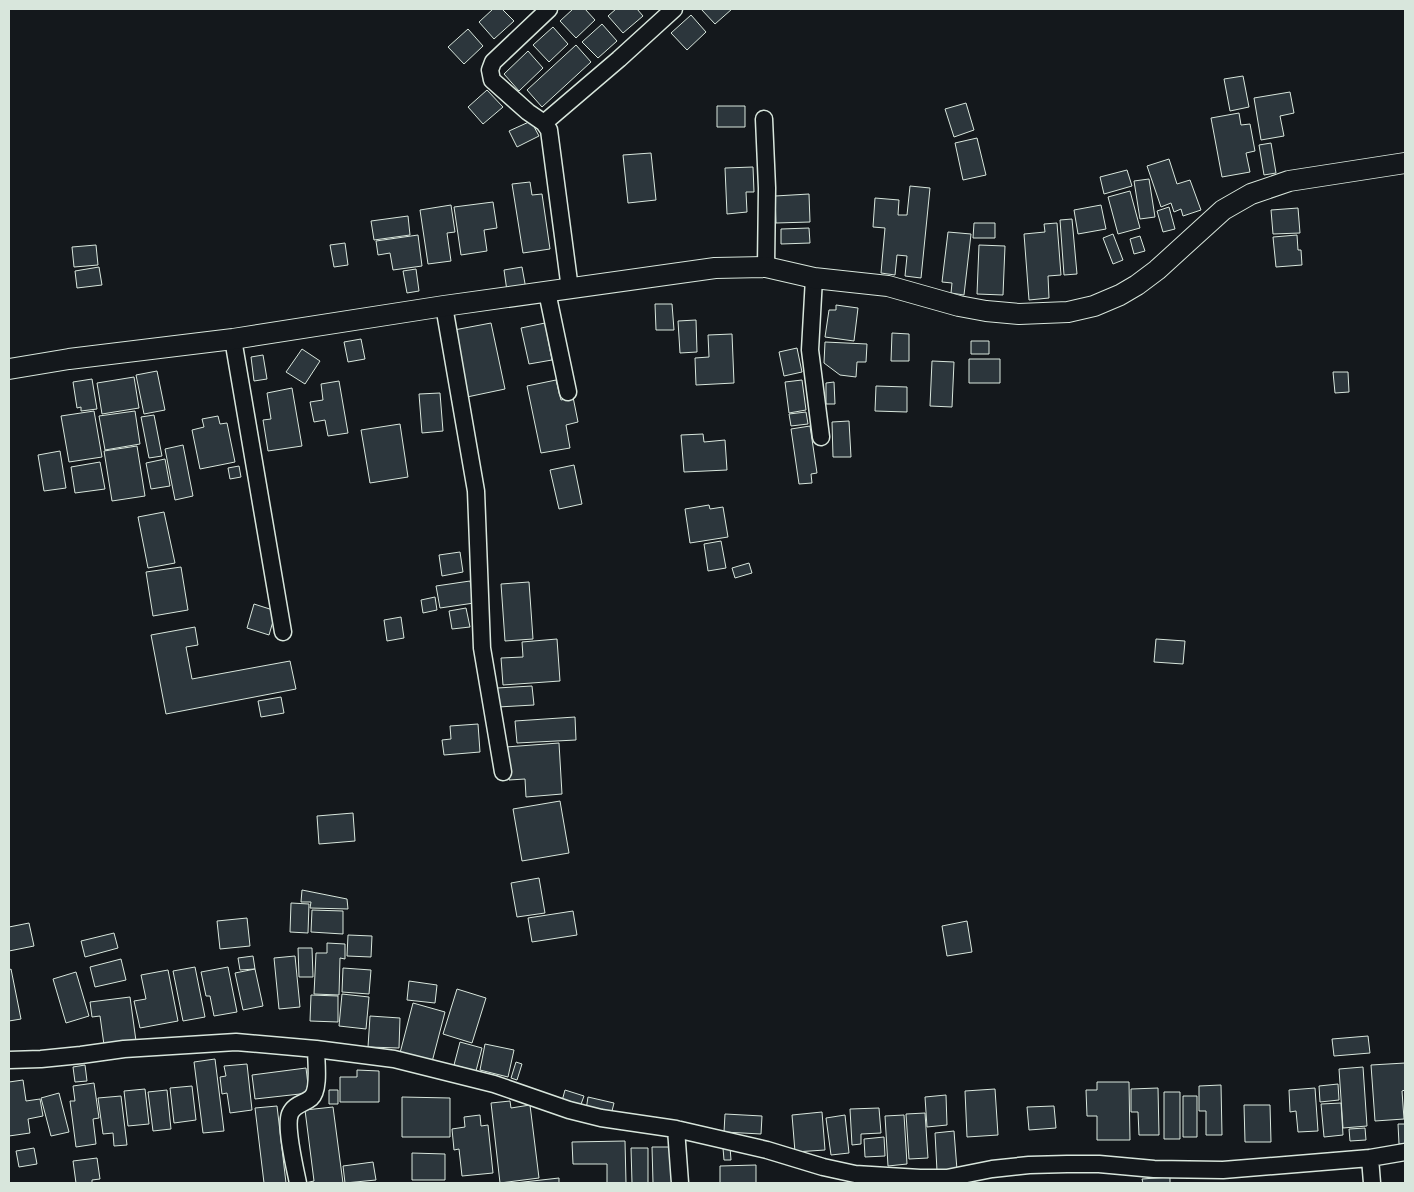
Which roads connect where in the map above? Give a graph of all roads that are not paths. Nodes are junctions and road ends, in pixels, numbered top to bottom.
1 (549, 9) edge
2 (674, 9) edge
3 (764, 119) dead end
4 (544, 123) junction
5 (1405, 163) edge
6 (766, 267) junction
7 (814, 278) junction
8 (570, 289) junction
9 (547, 292) junction
10 (444, 306) junction
11 (233, 339) junction
12 (9, 369) edge
13 (568, 392) dead end
14 (821, 437) dead end
15 (283, 632) dead end
16 (503, 772) dead end
17 (316, 1049) junction
18 (9, 1060) edge
19 (676, 1129) junction
20 (1405, 1152) edge
21 (1370, 1158) junction
22 (823, 1175) edge
23 (1223, 1177) edge
24 (856, 1179) edge
25 (298, 1183) edge
26 (680, 1183) edge
27 (1372, 1183) edge

1 - 4 street
2 - 4 street
3 - 6 street
4 - 8 street
5 - 7 street
6 - 7 street
6 - 8 street
7 - 14 street
8 - 9 street
9 - 10 street
9 - 13 street
10 - 11 street
10 - 16 street
11 - 12 street
11 - 15 street
17 - 18 street
17 - 19 street
17 - 25 street
19 - 22 street
19 - 26 street
20 - 21 street
21 - 23 street
21 - 27 street
22 - 24 street
23 - 24 street

